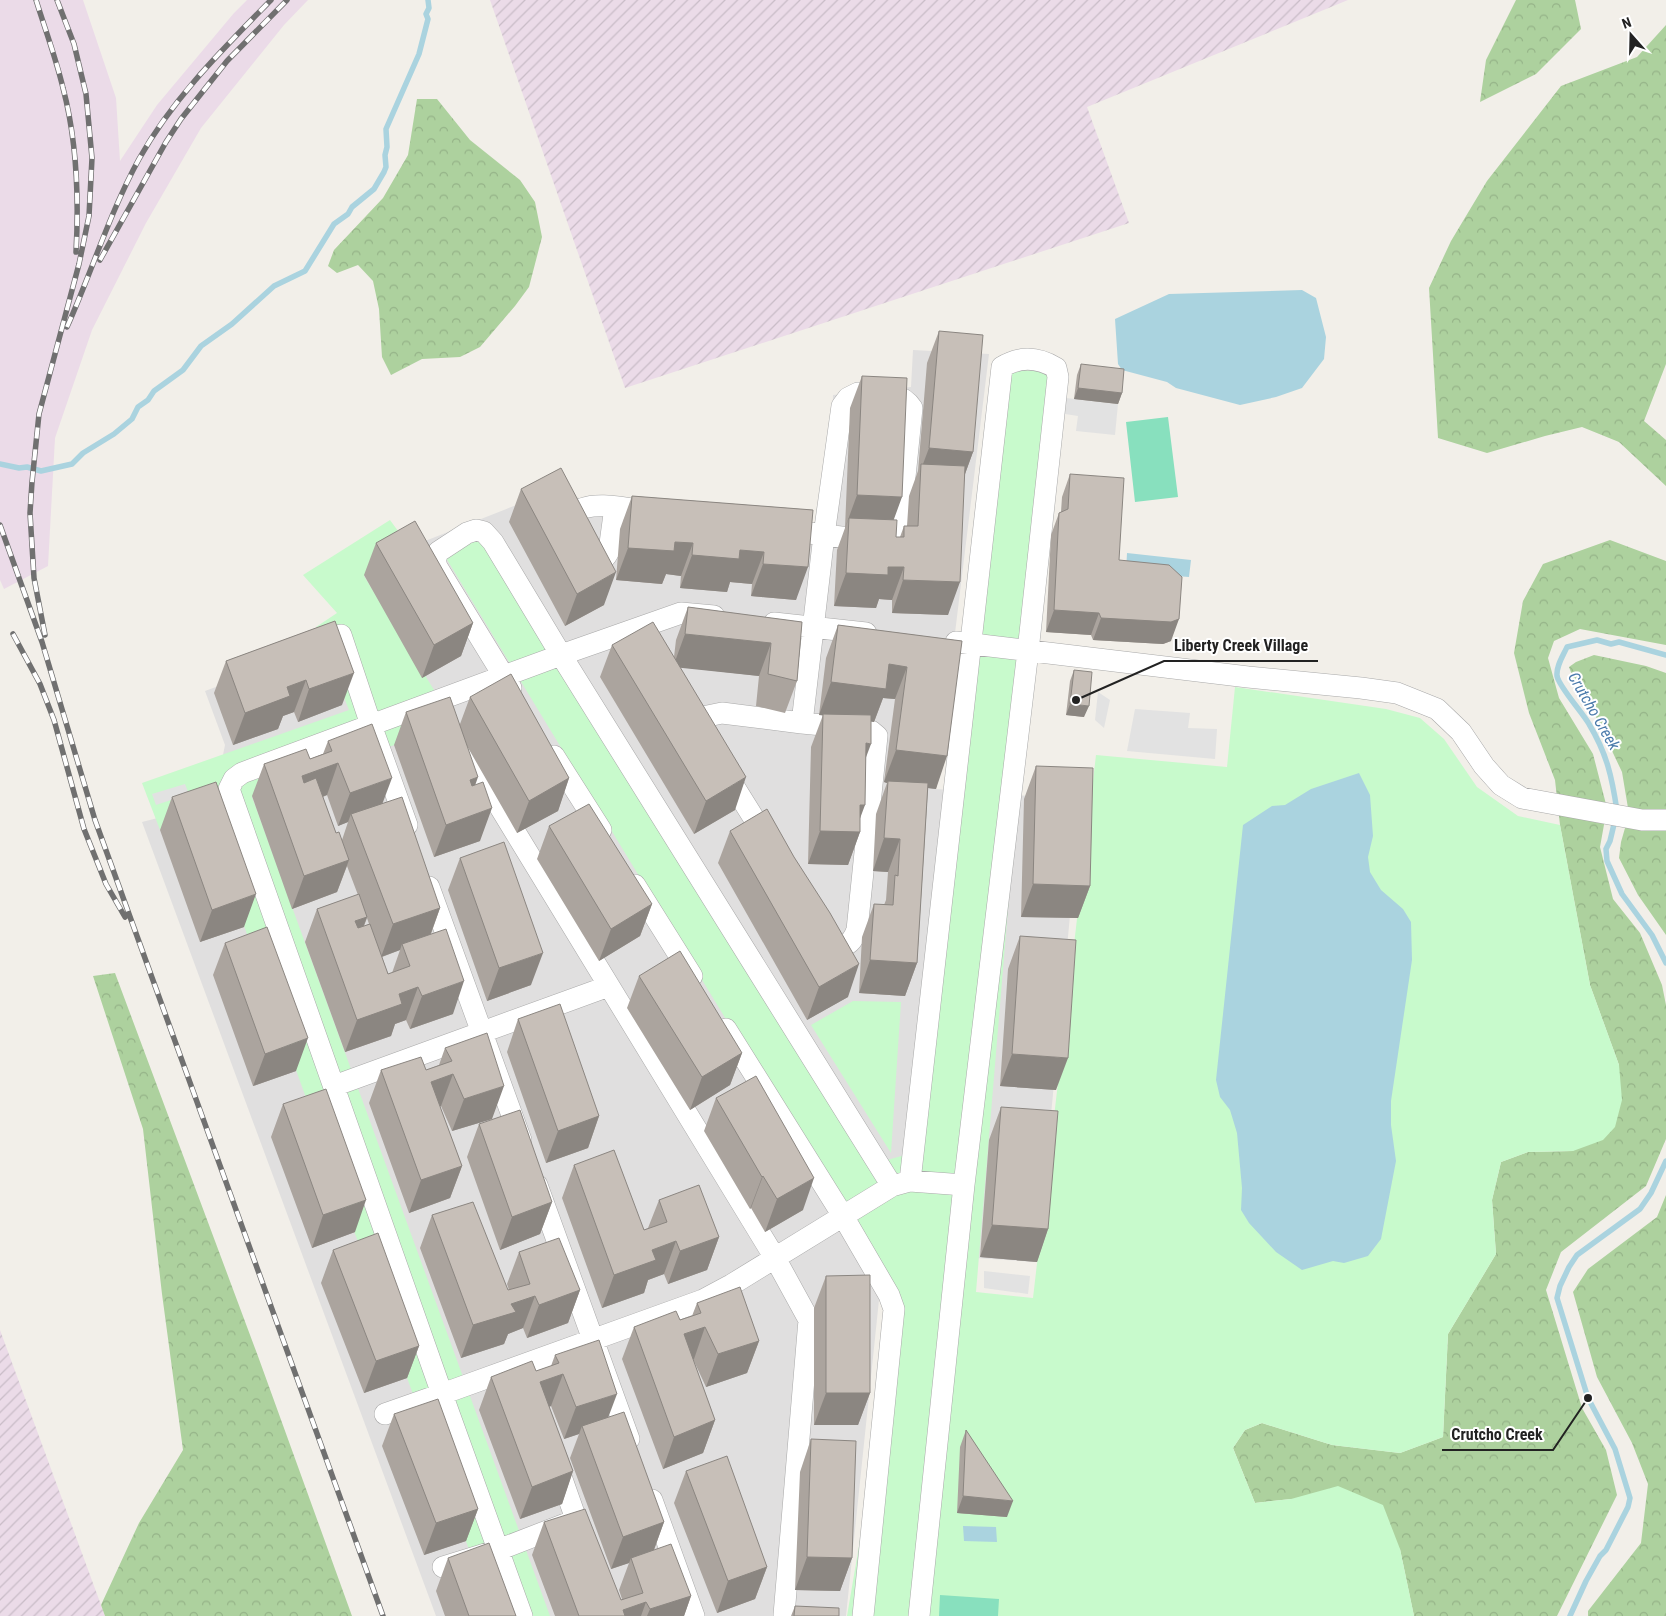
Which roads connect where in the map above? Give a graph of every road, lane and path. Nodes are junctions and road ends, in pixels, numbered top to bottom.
1 (615, 507) dead end
2 (672, 515) edge
3 (767, 527) edge
4 (824, 535) junction
5 (812, 627) junction
6 (881, 634) edge
7 (341, 635) edge
8 (940, 641) edge
9 (970, 644) junction
10 (1028, 651) junction
11 (561, 655) junction
12 (504, 676) junction
13 (520, 701) edge
14 (444, 716) junction
15 (802, 723) junction
16 (371, 725) junction
17 (546, 744) edge
18 (1666, 820) edge
19 (413, 843) edge
20 (610, 845) edge
21 (780, 859) edge
22 (423, 870) edge
23 (626, 870) edge
24 (815, 917) edge
25 (609, 986) junction
26 (700, 988) edge
27 (716, 1014) edge
28 (482, 1033) junction
29 (334, 1086) junction
30 (901, 1184) junction
31 (964, 1185) junction
32 (843, 1216) junction
33 (775, 1258) junction
34 (593, 1339) junction
35 (442, 1394) junction
36 (385, 1414) dead end
37 (549, 1444) edge
38 (498, 1550) junction
39 (443, 1567) dead end
40 (782, 1615) edge
41 (522, 1616) edge
42 (694, 1616) edge
43 (863, 1616) edge
44 (919, 1616) edge

1 - 2 street
3 - 4 street
4 - 4 street
4 - 5 street
5 - 6 street
5 - 11 street
5 - 15 street
7 - 16 street
8 - 9 street
9 - 10 street
9 - 10 street
9 - 30 street
10 - 18 street
10 - 31 street
11 - 12 street
11 - 12 street
11 - 30 street
12 - 13 street
12 - 14 street
14 - 16 street
14 - 25 street
15 - 21 street
15 - 24 street
16 - 19 street
16 - 29 street
17 - 20 street
22 - 28 street
23 - 26 street
25 - 28 street
25 - 33 street
27 - 32 street
28 - 29 street
28 - 34 street
29 - 35 street
30 - 31 street
30 - 32 street
31 - 44 street
32 - 33 street
32 - 43 street
33 - 34 street
33 - 40 street
34 - 35 street
34 - 42 street
35 - 36 street
35 - 38 street
37 - 38 street
38 - 39 street
38 - 41 street

